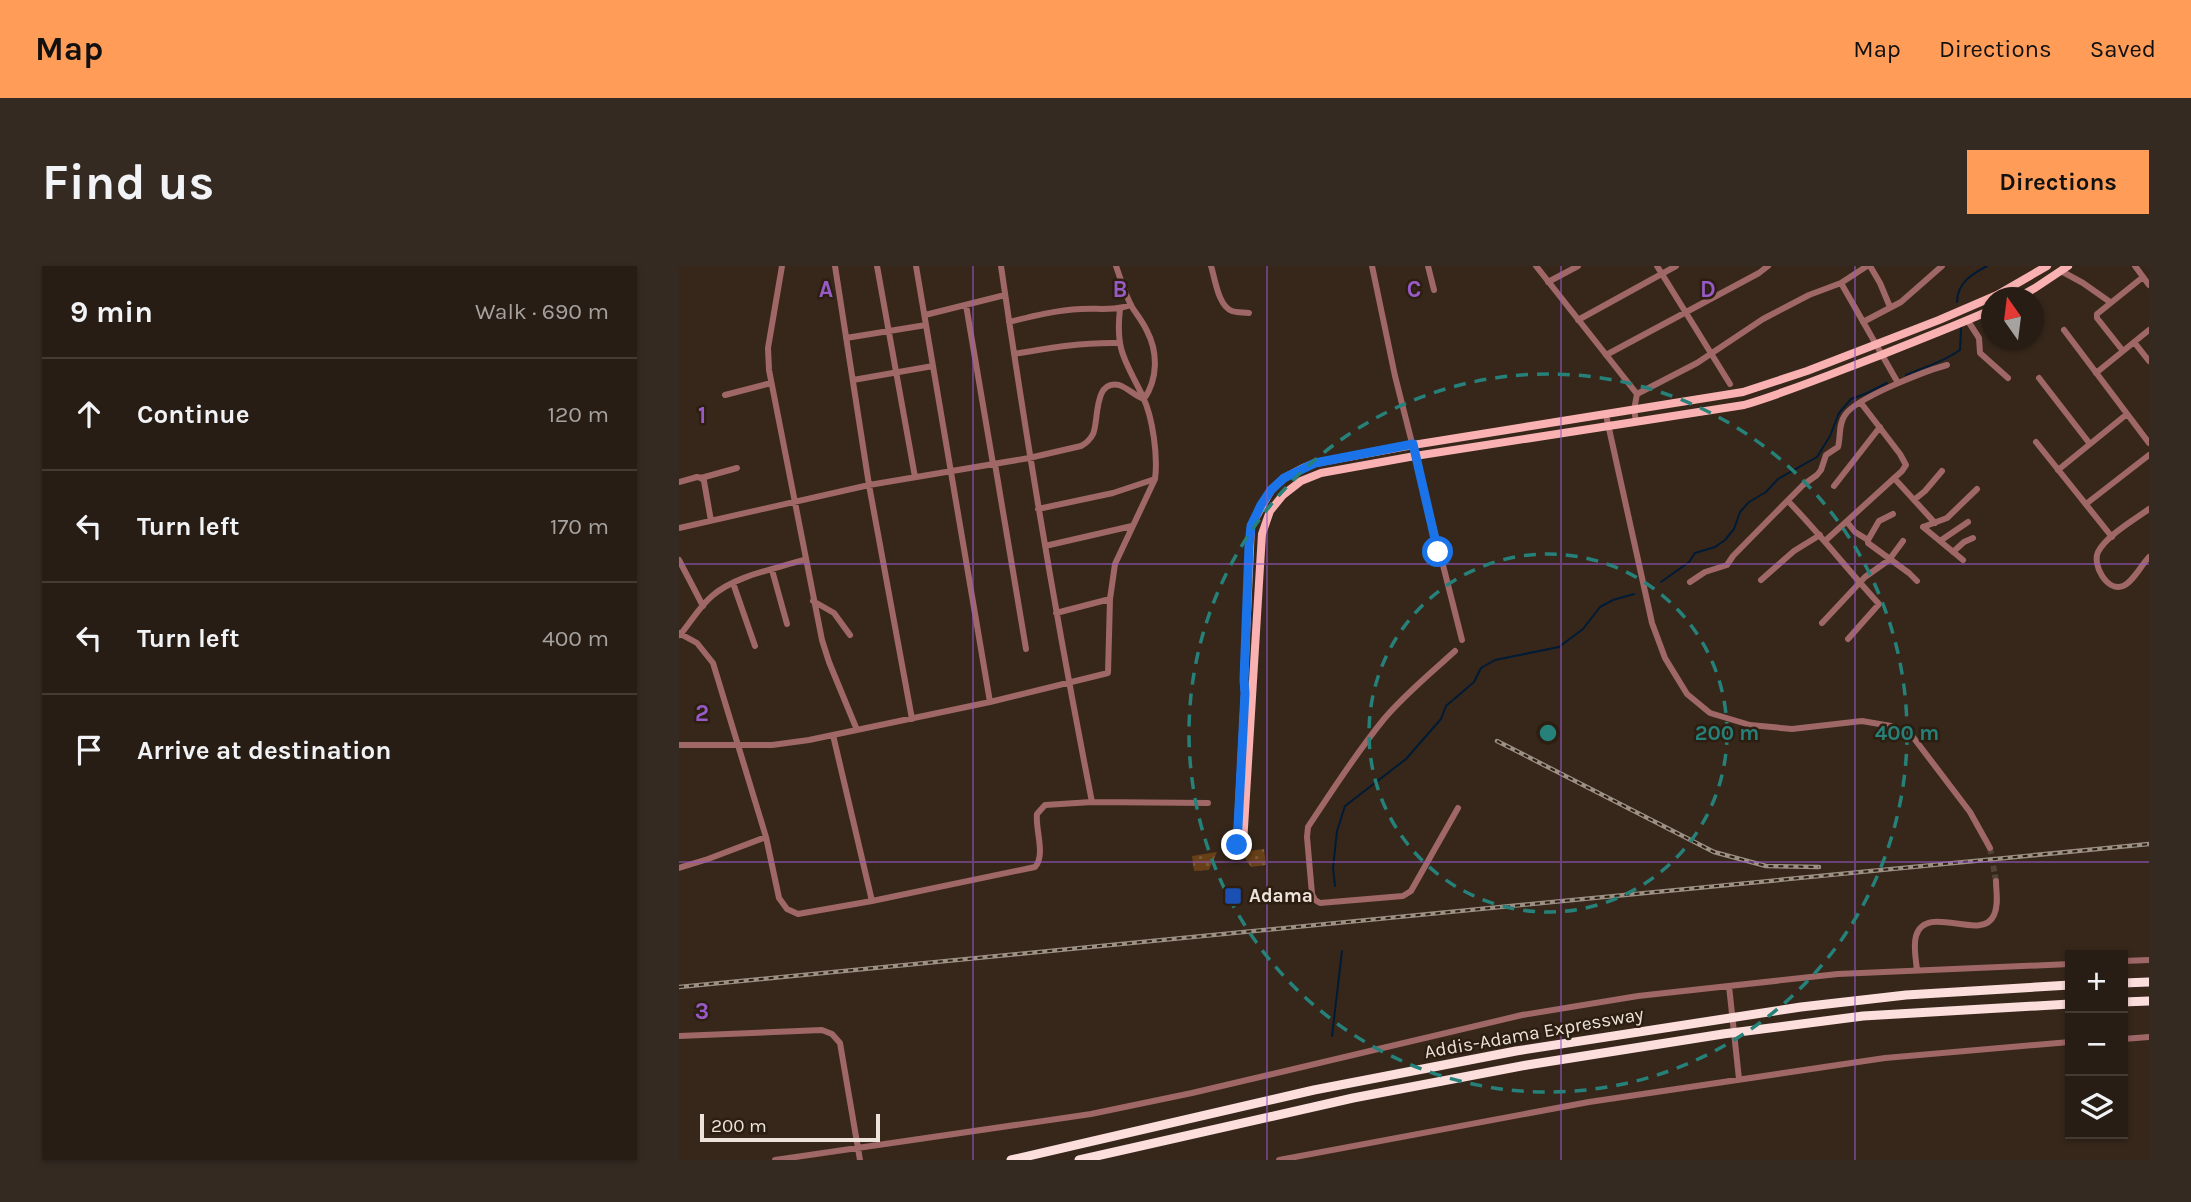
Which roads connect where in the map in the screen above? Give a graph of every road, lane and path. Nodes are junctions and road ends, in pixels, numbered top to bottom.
1 (782, 266) edge
2 (835, 266) edge
3 (877, 266) edge
4 (916, 266) edge
5 (1000, 266) edge
6 (1116, 266) edge
7 (1211, 266) edge
8 (1372, 266) edge
9 (1428, 266) edge
10 (1536, 266) edge
11 (1578, 266) edge
12 (1657, 266) edge
13 (1676, 266) edge
14 (1768, 266) edge
15 (1869, 266) edge
16 (1943, 266) edge
17 (2047, 266) edge
18 (2135, 266) edge
19 (2065, 269) edge
20 (1662, 274) junction
21 (2143, 277) junction
22 (1548, 282) junction
23 (1841, 283) junction
24 (2149, 285) edge
25 (2035, 287) edge
26 (1434, 290) dead end
27 (1005, 295) junction
28 (2110, 302) junction
29 (966, 305) junction
30 (1131, 305) junction
31 (1889, 307) junction
32 (1120, 309) junction
33 (1686, 312) junction
34 (1249, 313) dead end
35 (925, 314) junction
36 (1981, 315) edge
37 (1578, 320) junction
38 (1968, 321) junction
39 (1009, 322) junction
40 (1863, 322) junction
41 (926, 325) junction
42 (2064, 330) dead end
43 (2149, 330) edge
44 (889, 331) junction
45 (846, 338) junction
46 (2134, 342) junction
47 (1119, 343) junction
48 (1874, 343) junction
49 (2123, 351) junction
50 (1711, 353) junction
51 (1014, 354) junction
52 (1606, 355) junction
53 (1881, 355) junction
54 (2149, 361) edge
55 (1947, 365) dead end
56 (933, 366) junction
57 (896, 373) junction
58 (2096, 373) junction
59 (2039, 377) dead end
60 (2008, 378) dead end
61 (853, 380) junction
62 (771, 383) junction
63 (1898, 383) junction
64 (1730, 384) dead end
65 (1637, 394) junction
66 (725, 395) dead end
67 (1144, 399) junction
68 (1861, 402) junction
69 (1634, 410) junction
70 (2127, 414) junction
71 (1606, 415) junction
72 (1636, 421) junction
73 (1609, 425) junction
74 (1879, 427) junction
75 (2036, 442) dead end
76 (2149, 443) edge
77 (1413, 444) junction
78 (2090, 444) junction
79 (2149, 455) edge
80 (1415, 456) junction
81 (1029, 458) junction
82 (994, 464) junction
83 (737, 468) dead end
84 (2059, 470) junction
85 (950, 471) junction
86 (1942, 471) dead end
87 (915, 477) junction
88 (701, 478) junction
89 (1895, 478) junction
90 (1155, 479) junction
91 (679, 482) edge
92 (869, 485) junction
93 (1834, 486) dead end
94 (1977, 489) dead end
95 (1915, 500) junction
96 (795, 502) junction
97 (1788, 502) junction
98 (2086, 504) junction
99 (1038, 509) junction
100 (2149, 509) edge
101 (1893, 514) dead end
102 (711, 521) junction
103 (1847, 522) junction
104 (1968, 522) dead end
105 (1935, 523) junction
106 (1132, 526) junction
107 (679, 528) edge
108 (2112, 537) junction
109 (1823, 538) junction
110 (1973, 538) dead end
111 (1868, 540) junction
112 (1903, 541) dead end
113 (1940, 541) junction
114 (1045, 546) junction
115 (1953, 552) junction
116 (2149, 556) edge
117 (806, 559) junction
118 (679, 560) edge
119 (1889, 560) junction
120 (1963, 560) dead end
121 (772, 570) junction
122 (1761, 580) dead end
123 (1917, 581) dead end
124 (1690, 582) dead end
125 (733, 583) junction
126 (1860, 583) junction
127 (1110, 599) junction
128 (813, 601) junction
129 (703, 606) junction
130 (1056, 613) junction
131 (1822, 623) dead end
132 (787, 624) dead end
133 (680, 634) edge
134 (850, 635) dead end
135 (1848, 639) dead end
136 (1462, 640) dead end
137 (755, 646) dead end
138 (1026, 649) dead end
139 (1455, 651) dead end
140 (1069, 684) junction
141 (990, 702) junction
142 (912, 719) junction
143 (857, 730) junction
144 (833, 735) junction
145 (679, 745) edge
146 (737, 746) junction
147 (1092, 802) junction
148 (1208, 803) dead end
149 (1458, 808) dead end
150 (766, 836) junction
151 (1990, 848) tunnel mouth
152 (679, 868) edge
153 (1996, 881) tunnel mouth
154 (872, 901) junction
155 (2149, 960) edge
156 (2128, 961) edge
157 (2065, 964) edge
158 (1917, 970) junction
159 (2149, 982) edge
160 (2128, 983) edge
161 (2065, 985) edge
162 (1729, 986) junction
163 (2149, 1001) edge
164 (2128, 1002) edge
165 (2065, 1004) edge
166 (679, 1036) edge
167 (2149, 1037) edge
168 (2128, 1039) edge
169 (2065, 1042) edge
170 (1739, 1079) junction
171 (858, 1147) junction
172 (775, 1160) edge
173 (860, 1160) edge
174 (1011, 1160) edge
175 (1079, 1160) edge
176 (1279, 1160) edge

1 - 62 street
2 - 45 street
3 - 44 street
4 - 35 street
5 - 27 street
6 - 30 street
7 - 34 street
8 - 77 street
9 - 26 street
10 - 22 street
11 - 22 street
12 - 20 street
13 - 20 street
14 - 33 street
15 - 23 street
15 - 31 street
16 - 31 street
17 - 48 main road
18 - 21 street
19 - 25 main road
19 - 28 street
20 - 33 street
20 - 37 street
21 - 24 street
21 - 28 street
22 - 37 street
23 - 40 street
23 - 50 street
27 - 29 street
27 - 39 street
28 - 49 street
29 - 35 street
29 - 82 street
30 - 32 street
30 - 67 street
31 - 40 street
32 - 39 street
32 - 47 street
33 - 50 street
33 - 52 street
35 - 41 street
36 - 38 main road
37 - 52 street
38 - 53 main road
38 - 60 street
39 - 51 street
40 - 48 street
41 - 44 street
41 - 56 street
42 - 58 street
43 - 46 street
44 - 45 street
44 - 57 street
45 - 61 street
46 - 49 street
46 - 54 street
47 - 51 street
47 - 67 street
48 - 53 street
48 - 69 main road
49 - 58 street
50 - 64 street
50 - 65 street
51 - 81 street
52 - 65 street
53 - 63 street
53 - 72 main road
55 - 63 street
56 - 57 street
56 - 85 street
57 - 61 street
57 - 87 street
58 - 70 street
59 - 78 street
61 - 92 street
62 - 66 street
62 - 96 street
63 - 68 street
65 - 69 street
67 - 81 street
67 - 90 street
68 - 74 street
68 - 97 street
69 - 71 main road
69 - 72 street
70 - 76 street
70 - 78 street
71 - 73 street
71 - 77 main road
72 - 73 main road
73 - 80 main road
73 - 151 street
74 - 89 street
74 - 93 street
75 - 84 street
77 - 80 street
77 - 80 main road
78 - 84 street
79 - 98 street
80 - 136 street
81 - 82 street
81 - 99 street
82 - 85 street
82 - 138 street
83 - 88 street
84 - 98 street
85 - 87 street
85 - 141 street
86 - 95 street
87 - 92 street
88 - 91 street
88 - 102 street
89 - 95 street
89 - 103 street
90 - 99 street
90 - 106 street
92 - 96 street
92 - 142 street
94 - 105 street
95 - 105 street
96 - 102 street
96 - 117 street
97 - 109 street
97 - 124 street
98 - 108 street
99 - 114 street
100 - 108 street
101 - 111 street
102 - 107 street
103 - 109 street
103 - 111 street
104 - 113 street
105 - 113 street
106 - 114 street
106 - 127 street
108 - 116 street
109 - 122 street
109 - 126 street
110 - 115 street
111 - 119 street
112 - 119 street
113 - 115 street
114 - 130 street
115 - 120 street
117 - 121 street
117 - 128 street
118 - 129 street
119 - 123 street
119 - 126 street
121 - 125 street
121 - 132 street
125 - 129 street
125 - 137 street
126 - 131 street
126 - 135 street
127 - 130 street
127 - 140 street
128 - 134 street
128 - 143 street
129 - 133 street
130 - 140 street
133 - 146 street
139 - 149 street
140 - 141 street
140 - 147 street
141 - 142 street
142 - 143 street
143 - 144 street
144 - 146 street
144 - 154 street
145 - 146 street
146 - 150 street
147 - 148 street
147 - 154 street
150 - 152 street
150 - 154 street
153 - 158 street
155 - 156 street
157 - 158 street
158 - 162 street
159 - 160 highway
161 - 174 highway, Addis-Adama Expressway
162 - 170 street
162 - 171 street
163 - 164 highway
165 - 175 highway, Addis-Adama Expressway
166 - 171 street
167 - 168 street
169 - 170 street
170 - 176 street
171 - 172 street
171 - 173 street

